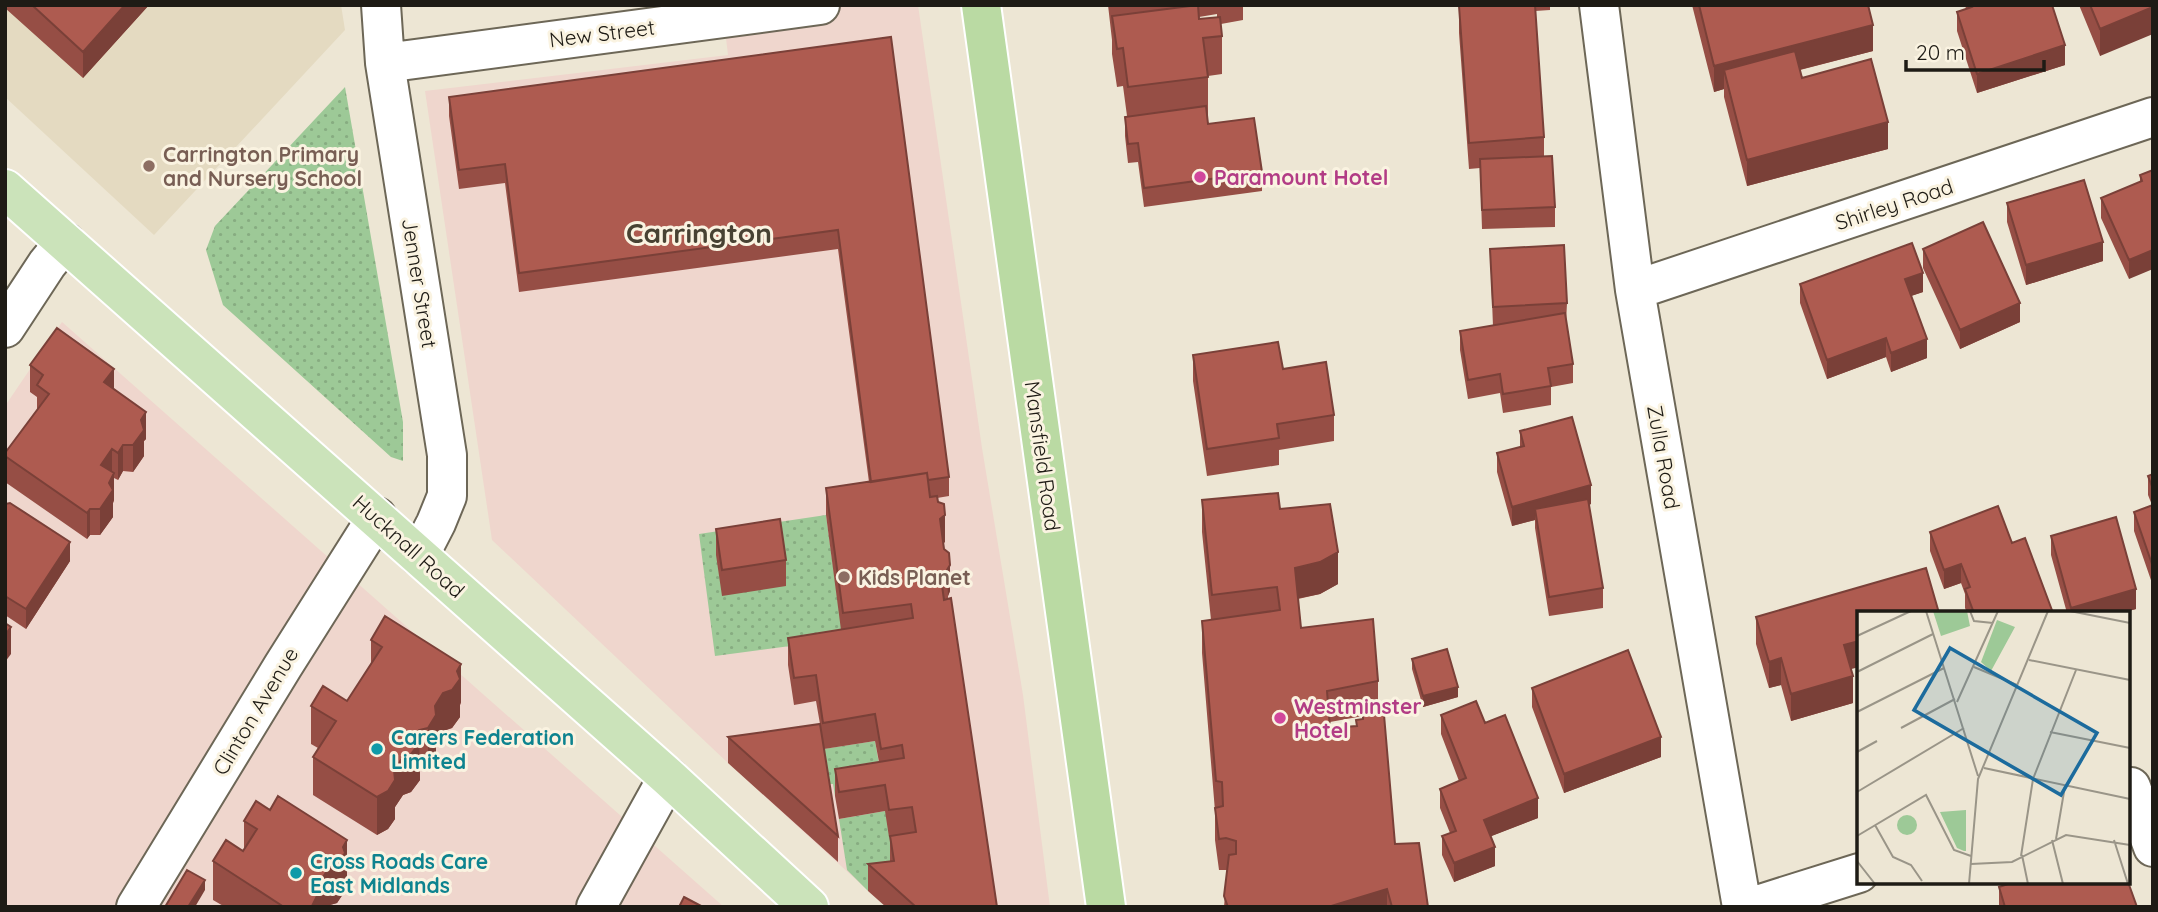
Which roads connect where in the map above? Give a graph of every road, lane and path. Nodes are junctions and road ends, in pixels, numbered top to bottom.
1 (381, 5) edge
2 (820, 5) edge
3 (981, 5) edge
4 (1599, 5) edge
5 (384, 62) junction
6 (2153, 117) edge
7 (5, 189) edge
8 (65, 242) junction
9 (1635, 289) junction
10 (5, 328) edge
11 (377, 517) junction
12 (419, 556) junction
13 (668, 777) junction
14 (2137, 785) edge
15 (2153, 847) edge
16 (1857, 874) edge
17 (136, 907) edge
18 (596, 907) edge
19 (809, 907) edge
20 (1106, 907) edge
21 (1742, 907) edge
22 (1751, 907) edge

1 - 5 street, Jenner Street
2 - 5 street, New Street
3 - 20 highway, Mansfield Road
4 - 9 street, Zulla Road
5 - 12 street, Jenner Street
6 - 9 street, Shirley Road
7 - 8 main road, Hucknall Road
8 - 10 street
8 - 11 main road, Hucknall Road
9 - 21 street, Zulla Road
11 - 12 main road, Hucknall Road
11 - 17 street, Clinton Avenue
12 - 13 main road, Hucknall Road
13 - 18 street
13 - 19 main road, Hucknall Road
14 - 15 street
16 - 22 street

